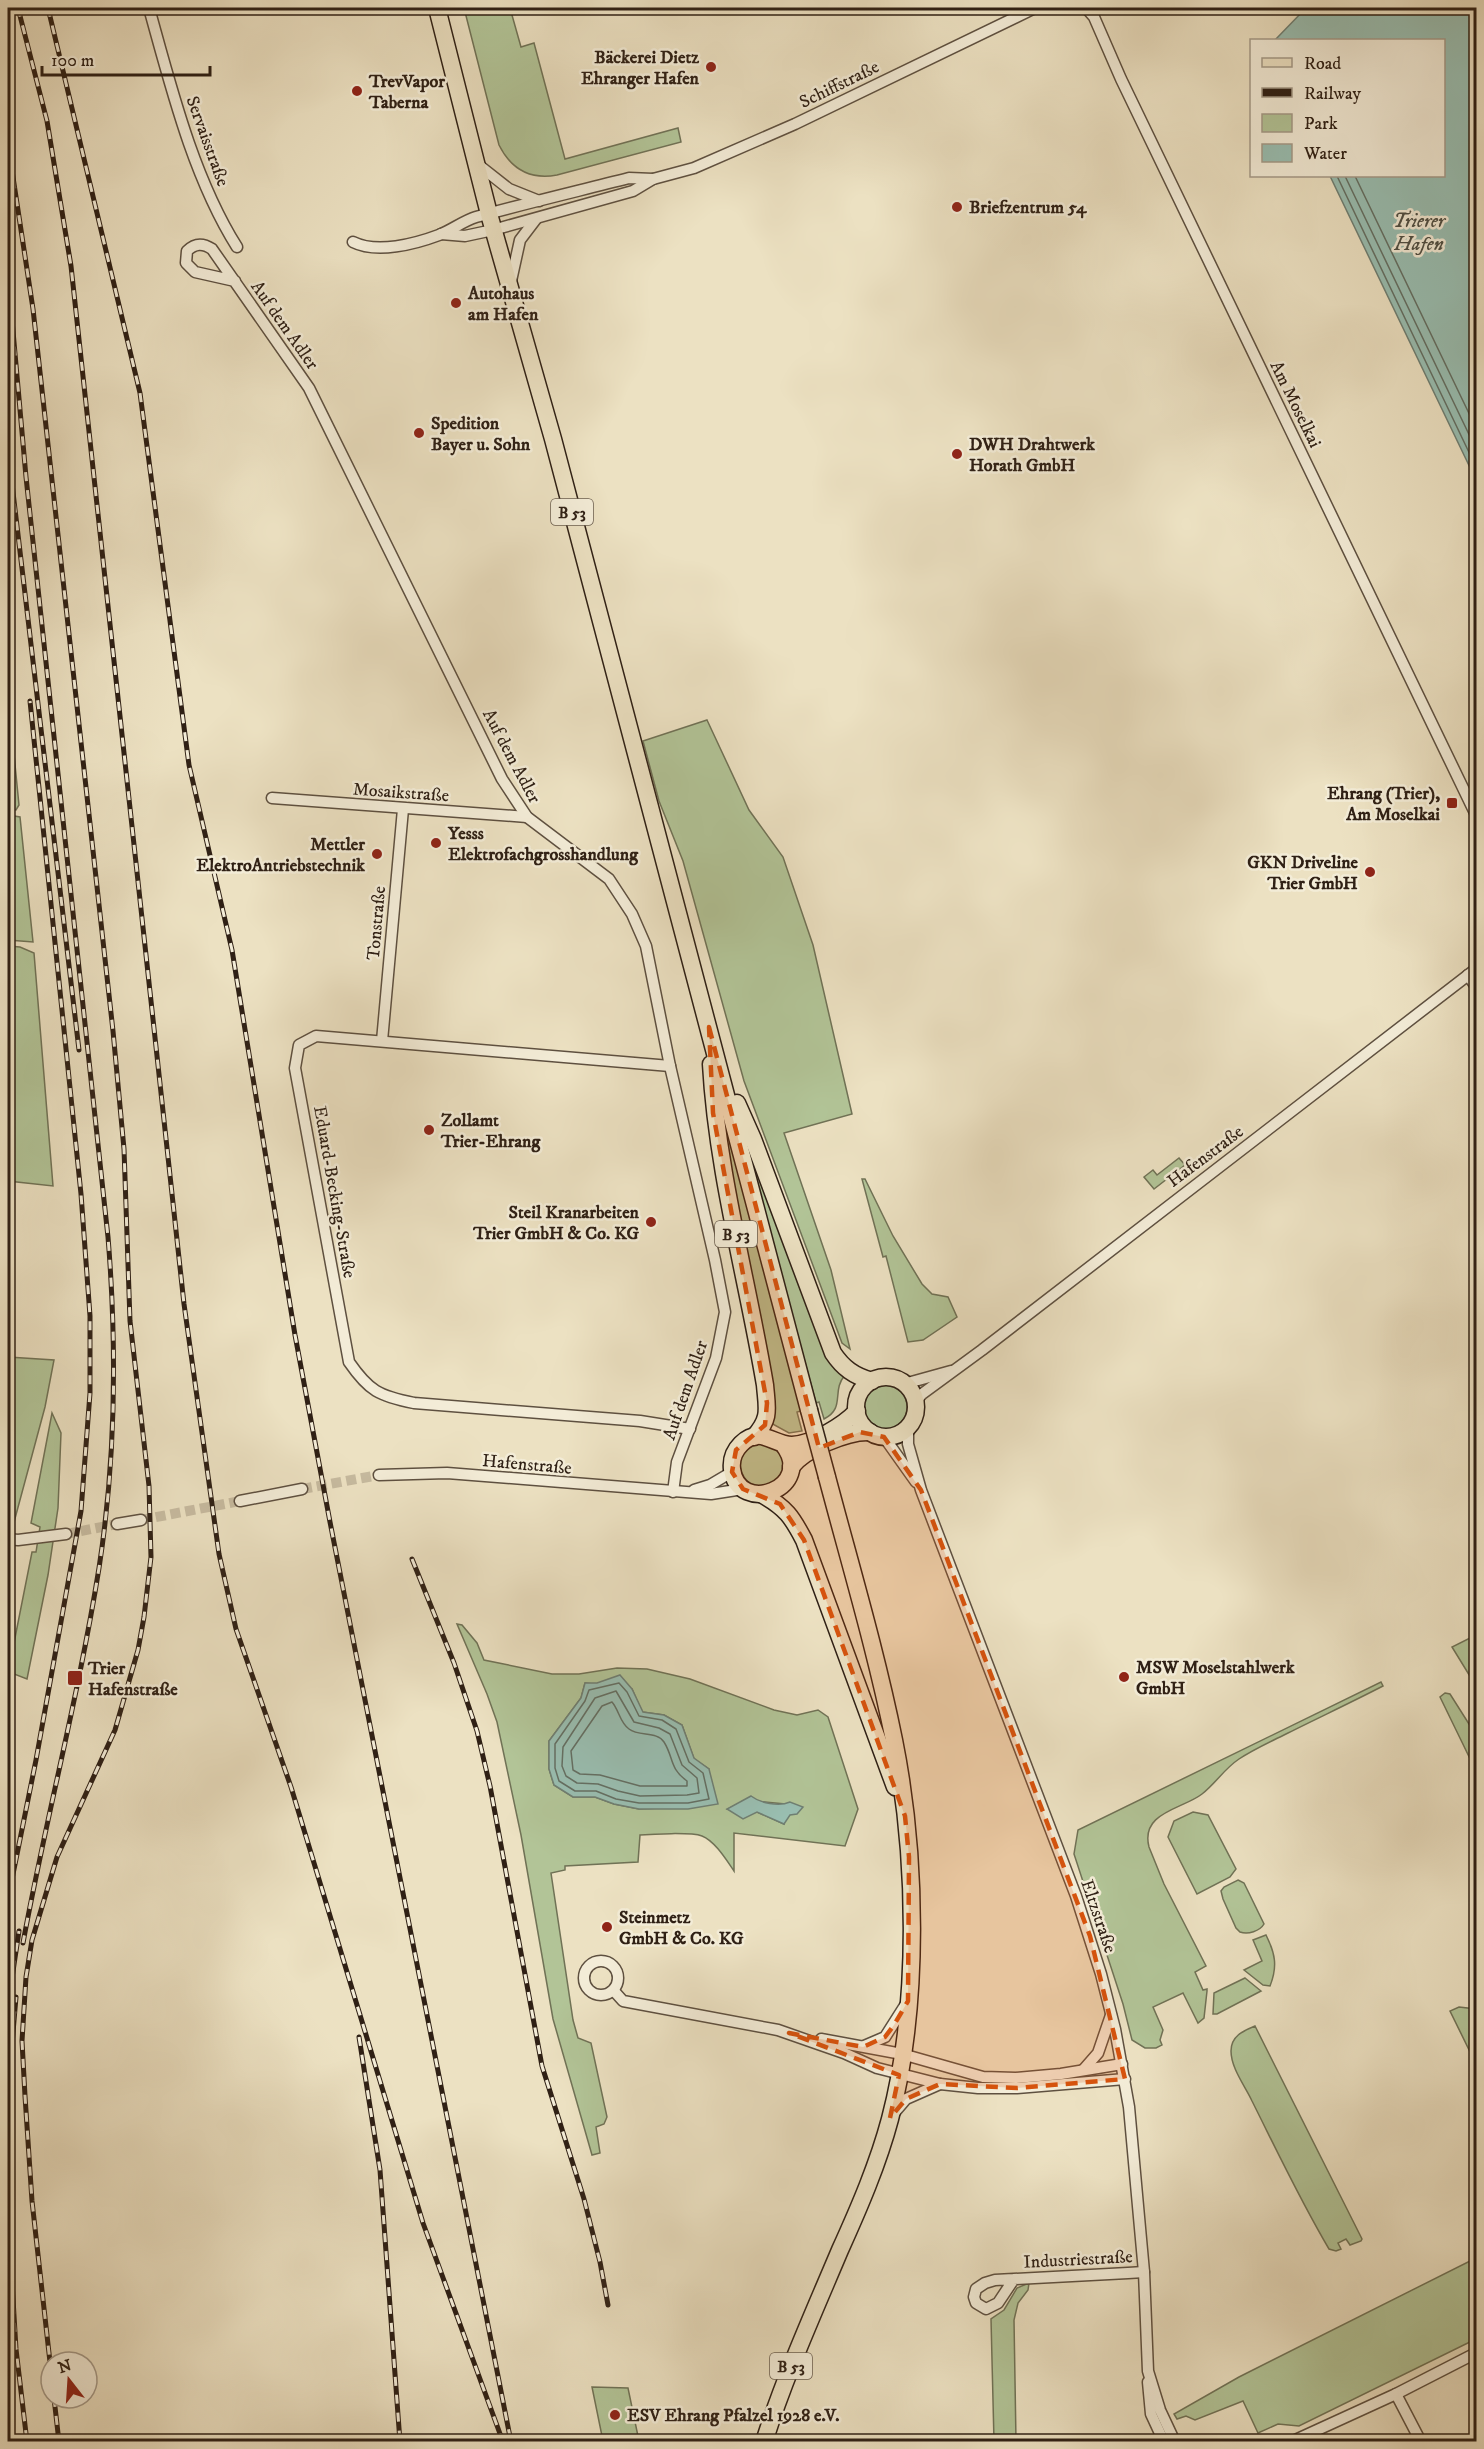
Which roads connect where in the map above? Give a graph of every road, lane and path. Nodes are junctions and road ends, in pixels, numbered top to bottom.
1 (149, 8) edge
2 (437, 8) edge
3 (1035, 8) edge
4 (1086, 8) edge
5 (476, 162) junction
6 (653, 179) junction
7 (539, 201) junction
8 (539, 217) junction
9 (491, 222) junction
10 (441, 234) junction
11 (353, 242) dead end
12 (237, 247) dead end
13 (235, 281) junction
14 (510, 287) junction
15 (272, 798) dead end
16 (403, 809) junction
17 (1476, 815) edge
18 (527, 817) junction
19 (1472, 972) edge
20 (1476, 987) edge
21 (708, 1027) junction
22 (382, 1041) junction
23 (715, 1051) junction
24 (670, 1066) junction
25 (954, 1370) junction
26 (872, 1381) junction
27 (904, 1384) junction
28 (915, 1402) junction
29 (856, 1411) junction
30 (908, 1427) junction
31 (690, 1429) junction
32 (877, 1434) junction
33 (754, 1437) junction
34 (783, 1444) junction
35 (791, 1467) junction
36 (732, 1472) junction
37 (379, 1475) tunnel mouth
38 (302, 1489) tunnel mouth
39 (743, 1489) junction
40 (921, 1490) junction
41 (673, 1492) junction
42 (763, 1495) junction
43 (240, 1501) tunnel mouth
44 (141, 1520) tunnel mouth
45 (117, 1524) tunnel mouth
46 (66, 1534) tunnel mouth
47 (8, 1539) edge
48 (905, 1816) junction
49 (614, 1990) dead end
50 (908, 2001) junction
51 (1111, 2015) junction
52 (789, 2033) junction
53 (863, 2047) junction
54 (902, 2054) junction
55 (1122, 2064) junction
56 (1084, 2069) junction
57 (899, 2074) junction
58 (1125, 2079) junction
59 (940, 2084) junction
60 (890, 2118) junction
61 (1144, 2272) junction
62 (1014, 2279) dead end
63 (1476, 2353) edge
64 (1149, 2377) junction
65 (1396, 2394) junction
66 (764, 2442) edge
67 (1164, 2442) edge
68 (1175, 2442) edge
69 (1291, 2442) edge
70 (1421, 2442) edge

1 - 12 street, Servaisstraße
2 - 5 main road, B 53
3 - 6 street, Schiffstraße
4 - 17 street, Am Moselkai
5 - 7 street
5 - 9 main road, B 53
6 - 7 street, Schiffstraße
6 - 8 street, Schiffstraße
7 - 9 street, Schiffstraße
8 - 9 street, Schiffstraße
8 - 14 street
9 - 10 street
9 - 10 street
9 - 14 main road, B 53
10 - 11 street
13 - 13 street, Auf dem Adler
13 - 18 street, Auf dem Adler
14 - 21 main road, B 53
15 - 16 street, Mosaikstraße
16 - 18 street, Mosaikstraße
16 - 22 street, Tonstraße
18 - 24 street, Auf dem Adler
19 - 20 street
19 - 25 street, Hafenstraße
21 - 23 main road, B 53
21 - 33 main road, B 53
22 - 24 street, Eduard-Becking-Straße
22 - 31 street, Eduard-Becking-Straße
23 - 26 main road, B 53
23 - 48 main road, B 53, bridge
24 - 31 street, Auf dem Adler
25 - 27 street, Hafenstraße
25 - 28 street, Hafenstraße
26 - 27 main road, B 53
26 - 29 main road
27 - 28 main road
28 - 30 main road
29 - 32 main road
29 - 34 main road
30 - 32 main road
30 - 40 street, Eltzstraße
31 - 41 street, Auf dem Adler
32 - 35 main road
32 - 40 street, Eltzstraße
33 - 34 main road
33 - 36 main road, B 53
34 - 35 main road
35 - 42 main road
36 - 39 main road
36 - 41 street, Hafenstraße
37 - 41 street, Hafenstraße
38 - 43 street
39 - 41 street, Hafenstraße
39 - 42 main road
40 - 51 street, Eltzstraße
42 - 48 main road
44 - 45 street
46 - 47 street
48 - 50 main road, B 53
49 - 52 street
50 - 53 street
50 - 54 main road, B 53
51 - 55 street, Eltzstraße
51 - 56 street
52 - 53 street
52 - 57 street
53 - 54 street
54 - 56 street
54 - 57 main road, B 53
55 - 56 street
55 - 58 street, Eltzstraße
57 - 59 street
57 - 60 main road, B 53
58 - 59 street
58 - 61 street, Eltzstraße
59 - 60 street
60 - 66 main road, B 53
61 - 62 street, Industriestraße
61 - 64 street, Eltzstraße
63 - 65 street
64 - 67 street, Eltzstraße
64 - 68 street, Eltzstraße
65 - 69 street
65 - 70 street

